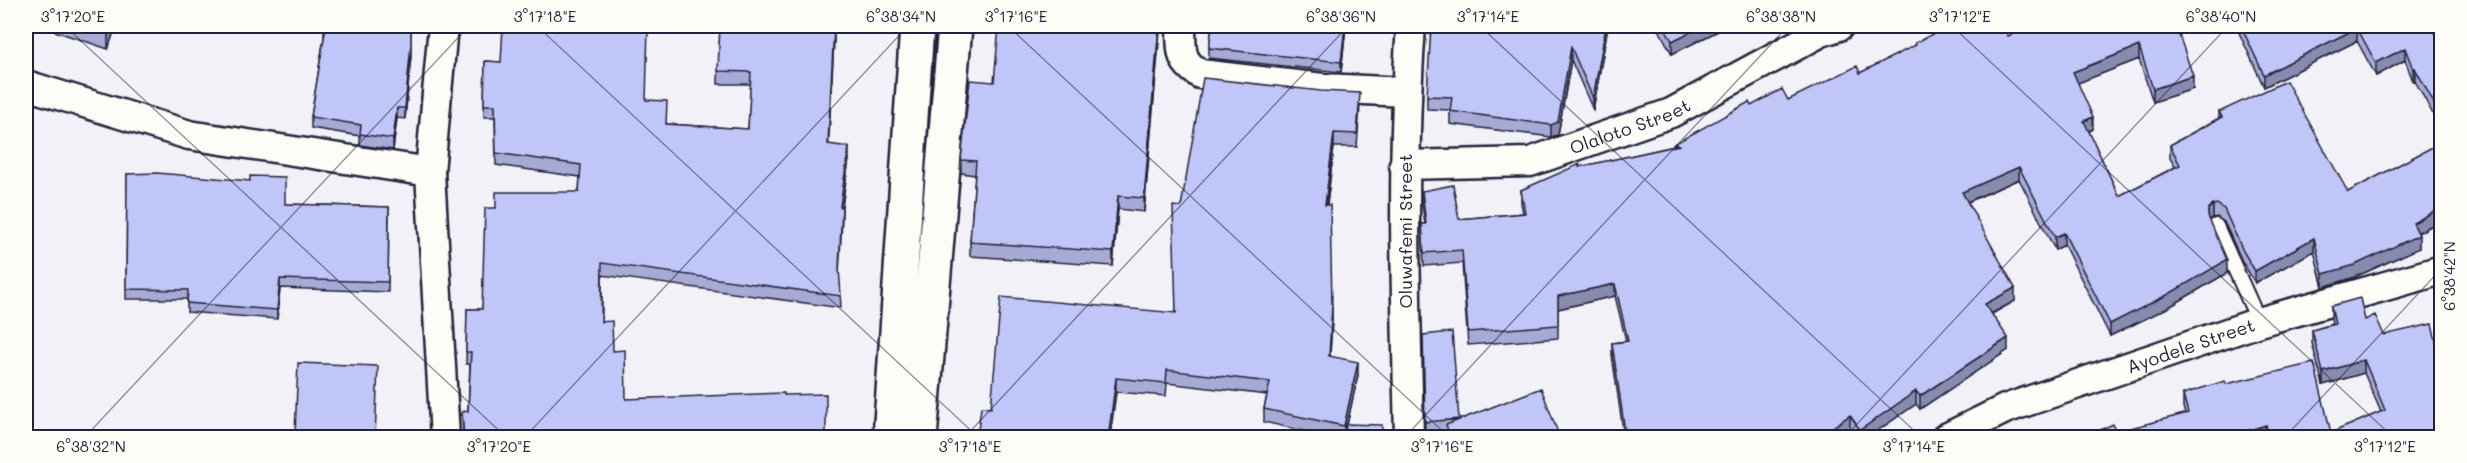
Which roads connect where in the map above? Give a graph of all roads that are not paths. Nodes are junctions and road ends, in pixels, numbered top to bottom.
1 (443, 26) edge
2 (917, 26) edge
3 (955, 26) edge
4 (1181, 26) edge
5 (1411, 26) edge
6 (1839, 26) edge
7 (26, 85) edge
8 (1406, 92) junction
9 (1404, 165) junction
10 (430, 172) junction
11 (2216, 226) dead end
12 (2442, 270) edge
13 (2259, 322) junction
14 (446, 438) edge
15 (890, 438) edge
16 (920, 438) edge
17 (1409, 438) edge
18 (1946, 438) edge

1 - 10 street
2 - 15 main road
3 - 16 main road
4 - 8 street
5 - 8 street, Oluwafemi Street
6 - 9 street, Olaloto Street
7 - 10 street
8 - 9 street, Oluwafemi Street
9 - 17 street, Oluwafemi Street
10 - 14 street
11 - 13 lane
12 - 13 street, Ayodele Street
13 - 18 street, Ayodele Street

